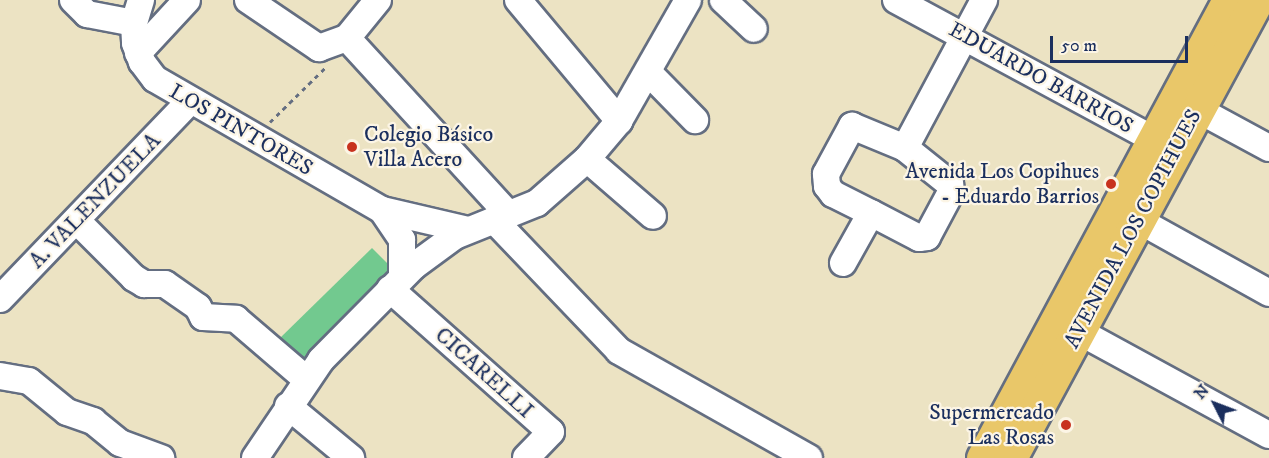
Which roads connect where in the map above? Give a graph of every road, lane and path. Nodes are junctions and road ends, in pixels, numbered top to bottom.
1 (73, 0) edge
2 (187, 0) edge
3 (248, 0) edge
4 (378, 0) edge
5 (518, 0) edge
6 (688, 0) edge
7 (723, 0) edge
8 (896, 0) edge
9 (984, 0) edge
10 (1229, 0) edge
11 (1257, 0) edge
12 (138, 12) edge
13 (754, 29) dead end
14 (965, 36) junction
15 (347, 38) junction
16 (138, 53) junction
17 (649, 73) junction
18 (189, 102) junction
19 (1187, 104) junction
20 (695, 120) dead end
21 (620, 121) junction
22 (253, 138) junction
23 (1154, 139) junction
24 (905, 148) junction
25 (1269, 148) edge
26 (587, 159) junction
27 (382, 210) junction
28 (871, 213) junction
29 (653, 216) dead end
30 (501, 217) junction
31 (1138, 220) junction
32 (78, 222) junction
33 (468, 230) junction
34 (843, 263) dead end
35 (396, 283) junction
36 (1269, 293) edge
37 (0, 299) edge
38 (1078, 331) junction
39 (0, 376) edge
40 (306, 379) junction
41 (288, 406) junction
42 (1269, 435) edge
43 (161, 458) edge
44 (255, 458) edge
45 (351, 458) edge
46 (526, 458) edge
47 (809, 458) edge
48 (983, 458) edge
49 (1010, 458) edge

1 - 12 street
2 - 16 street
3 - 15 street
4 - 15 street
5 - 21 street
6 - 17 street
7 - 13 street
8 - 14 street, EDUARDO BARRIOS
9 - 14 street
10 - 19 main road, AVENIDA LOS COPIHUES
11 - 19 main road, AVENIDA LOS COPIHUES
12 - 16 street, LOS PINTORES
14 - 23 street, EDUARDO BARRIOS
14 - 24 street
15 - 22 path
15 - 30 street
16 - 18 street, LOS PINTORES
17 - 20 street
17 - 21 street
18 - 22 street, LOS PINTORES
18 - 32 street, A. VALENZUELA
19 - 23 main road, AVENIDA LOS COPIHUES
19 - 25 street
19 - 31 main road, AVENIDA LOS COPIHUES
21 - 26 street
22 - 27 street, LOS PINTORES
23 - 48 main road, AVENIDA LOS COPIHUES
24 - 28 street
24 - 28 street
26 - 29 street
26 - 30 street
27 - 33 street, LOS PINTORES
27 - 35 street, LOS PINTORES
28 - 34 street
30 - 33 street
30 - 47 street
31 - 36 street
31 - 38 main road, AVENIDA LOS COPIHUES
32 - 37 street, A. VALENZUELA
32 - 40 street
33 - 35 street
35 - 40 street
35 - 46 street, CICARELLI
38 - 42 street
38 - 49 main road, AVENIDA LOS COPIHUES
39 - 43 street
40 - 41 street
41 - 44 street
41 - 45 street

